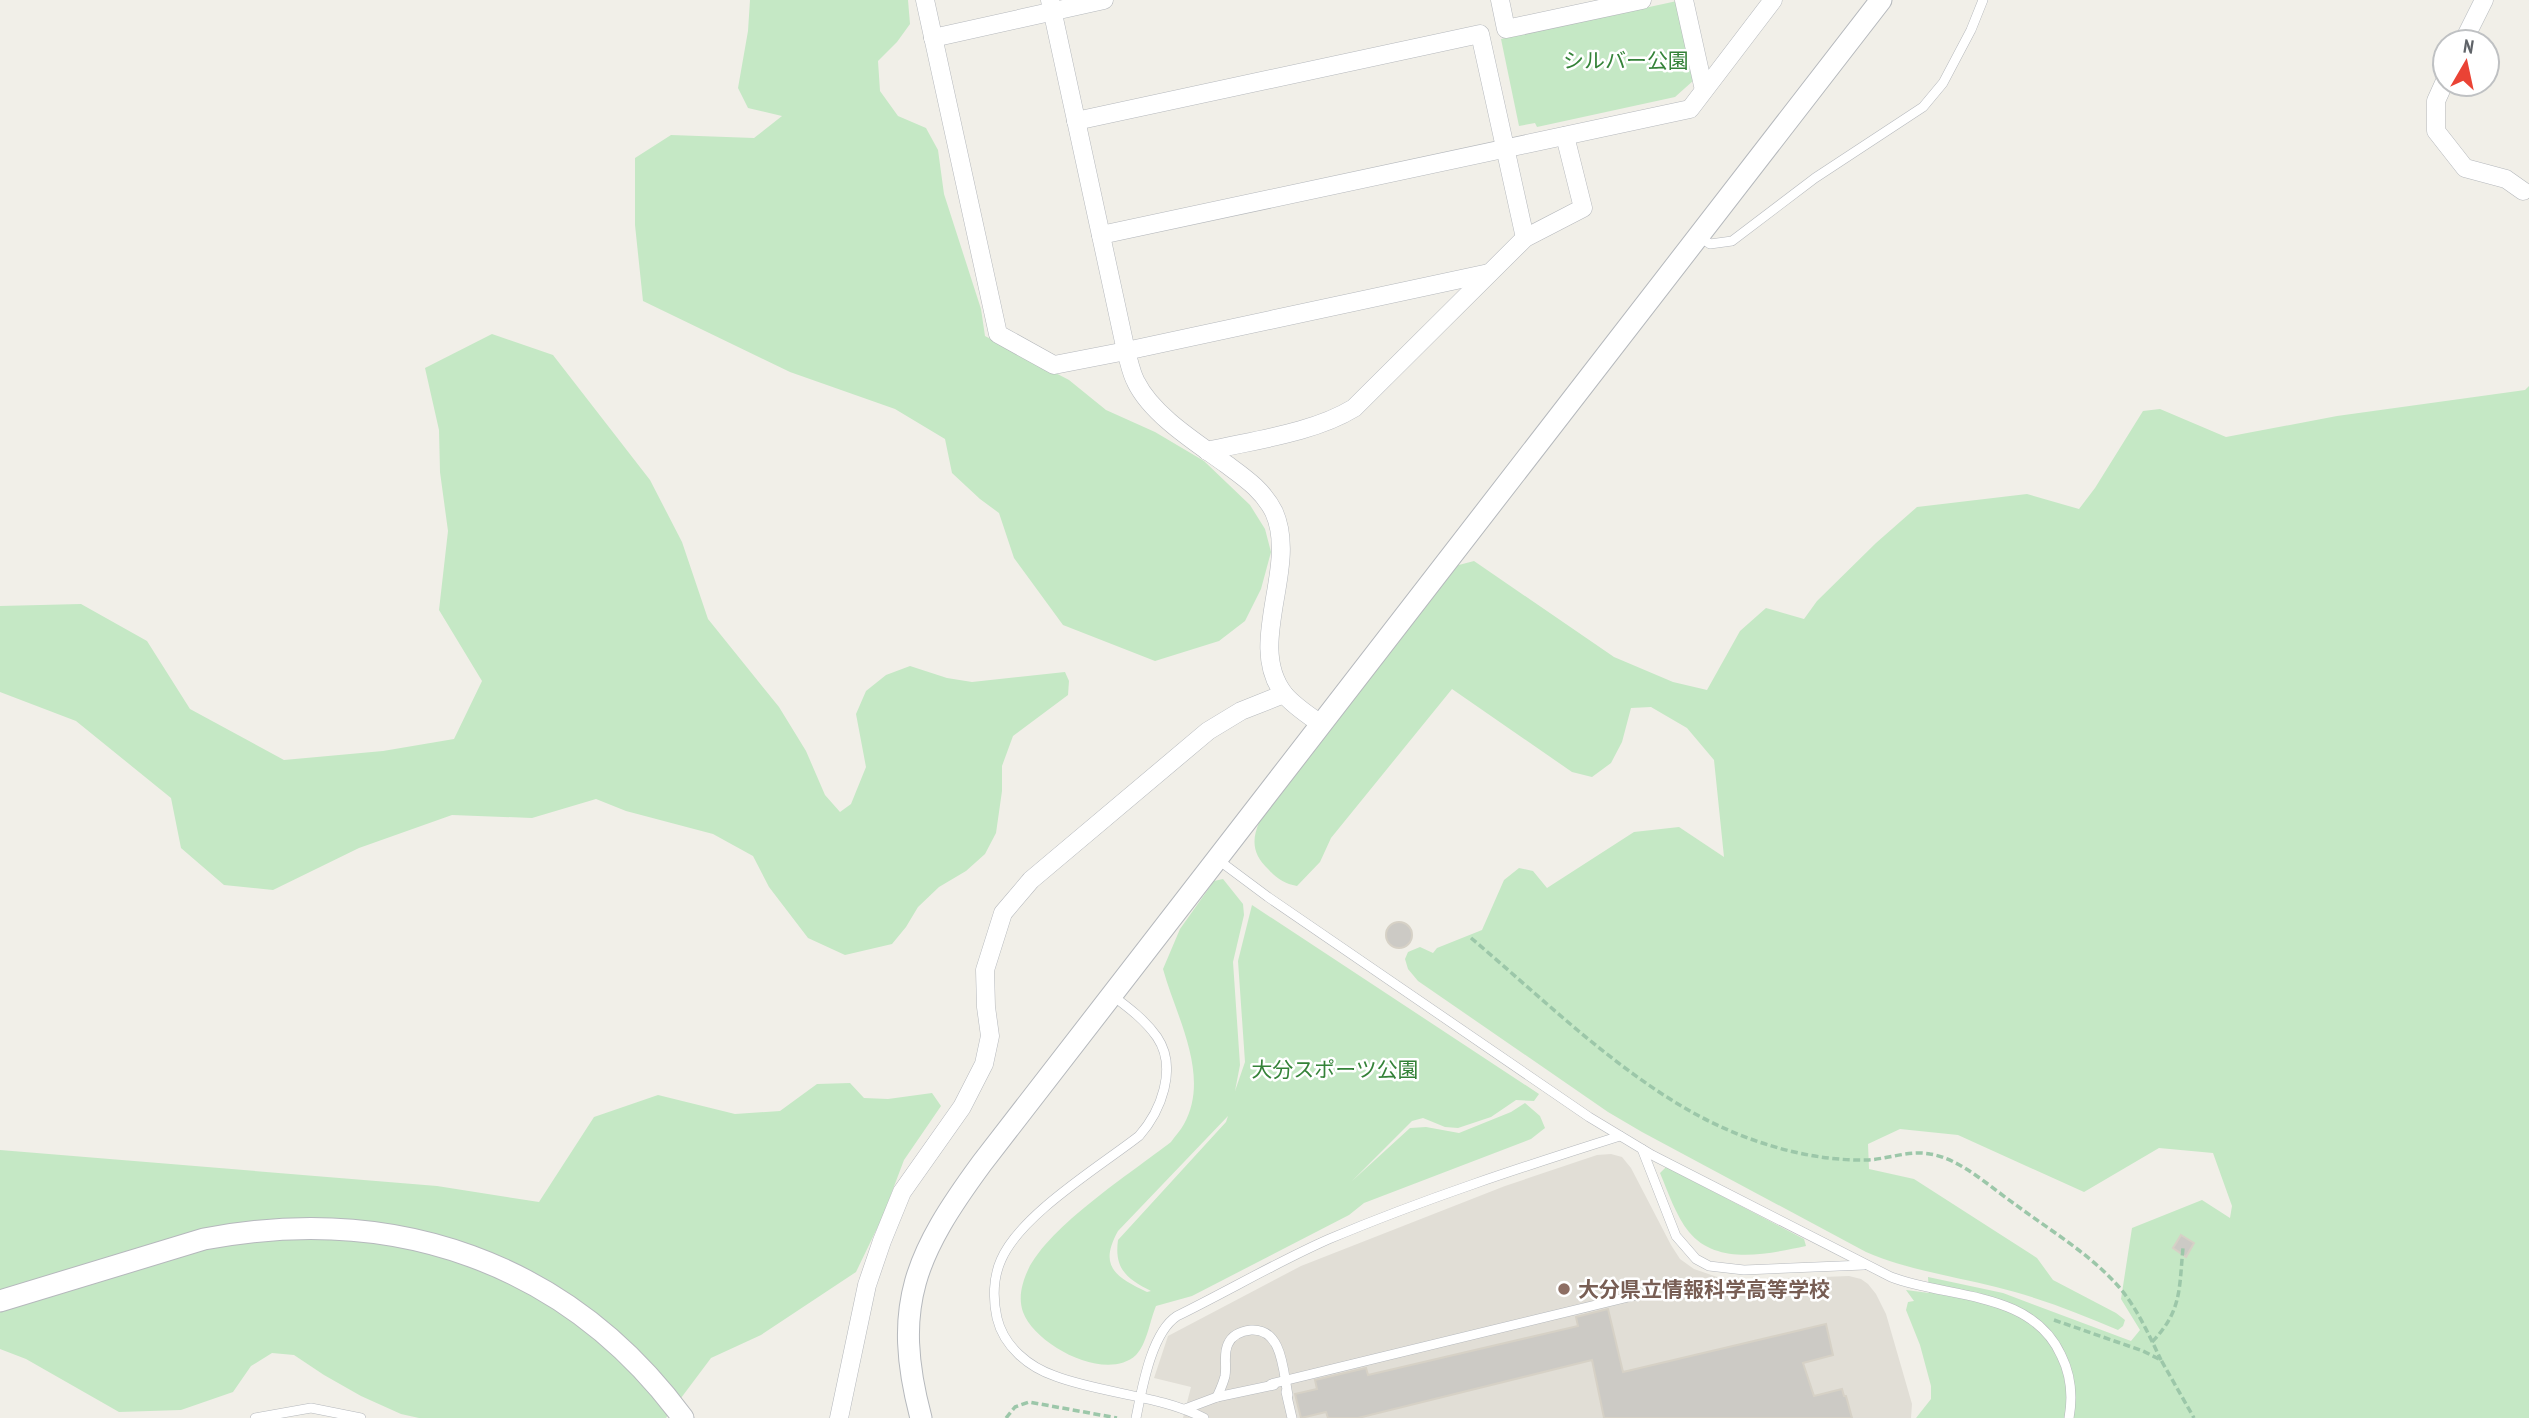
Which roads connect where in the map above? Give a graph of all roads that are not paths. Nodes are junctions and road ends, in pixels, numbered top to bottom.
1 (925, 0) edge
2 (1104, 0) edge
3 (1500, 0) edge
4 (1642, 0) edge
5 (1684, 0) edge
6 (1773, 0) edge
7 (1881, 0) edge
8 (1983, 0) edge
9 (2484, 0) edge
10 (1051, 6) edge
11 (2470, 28) edge
12 (933, 37) junction
13 (1704, 90) junction
14 (2437, 98) edge
15 (1076, 121) junction
16 (1565, 136) junction
17 (1505, 149) junction
18 (2523, 191) dead end
19 (1101, 235) junction
20 (1699, 236) junction
21 (1525, 238) junction
22 (1489, 273) junction
23 (1126, 351) junction
24 (1207, 451) junction
25 (1284, 694) junction
26 (1321, 724) junction
27 (1217, 859) junction
28 (1112, 995) junction
29 (1620, 1136) junction
30 (1641, 1148) junction
31 (1866, 1265) junction
32 (1641, 1294) dead end
33 (0, 1301) edge
34 (1285, 1381) junction
35 (1271, 1384) junction
36 (1288, 1395) junction
37 (1217, 1397) junction
38 (1140, 1399) junction
39 (1185, 1409) junction
40 (255, 1418) edge
41 (360, 1418) edge
42 (683, 1418) edge
43 (839, 1418) edge
44 (921, 1418) edge
45 (1136, 1418) edge
46 (1204, 1418) edge
47 (1292, 1418) edge
48 (2069, 1418) edge

1 - 12 street
2 - 10 street
3 - 4 street
5 - 13 street
6 - 13 street
7 - 20 street
8 - 20 lane
9 - 11 street
10 - 12 street
10 - 15 street
12 - 23 street
13 - 16 street
14 - 18 street
15 - 17 street
15 - 19 street
16 - 17 street
16 - 21 street
17 - 19 street
17 - 21 street
19 - 23 street
20 - 26 street
21 - 22 street
22 - 23 street
22 - 24 street
23 - 24 street
24 - 25 street
25 - 26 street
25 - 43 street
26 - 27 street
27 - 28 street
27 - 29 lane
28 - 38 lane
28 - 44 street
29 - 30 lane
29 - 38 lane
30 - 31 lane
30 - 31 lane
31 - 48 lane
32 - 34 lane
33 - 42 street
34 - 35 lane
34 - 36 lane
34 - 37 lane
35 - 36 lane
35 - 37 lane
36 - 47 lane
37 - 39 lane
38 - 39 lane
38 - 45 lane
39 - 46 lane
40 - 41 lane

